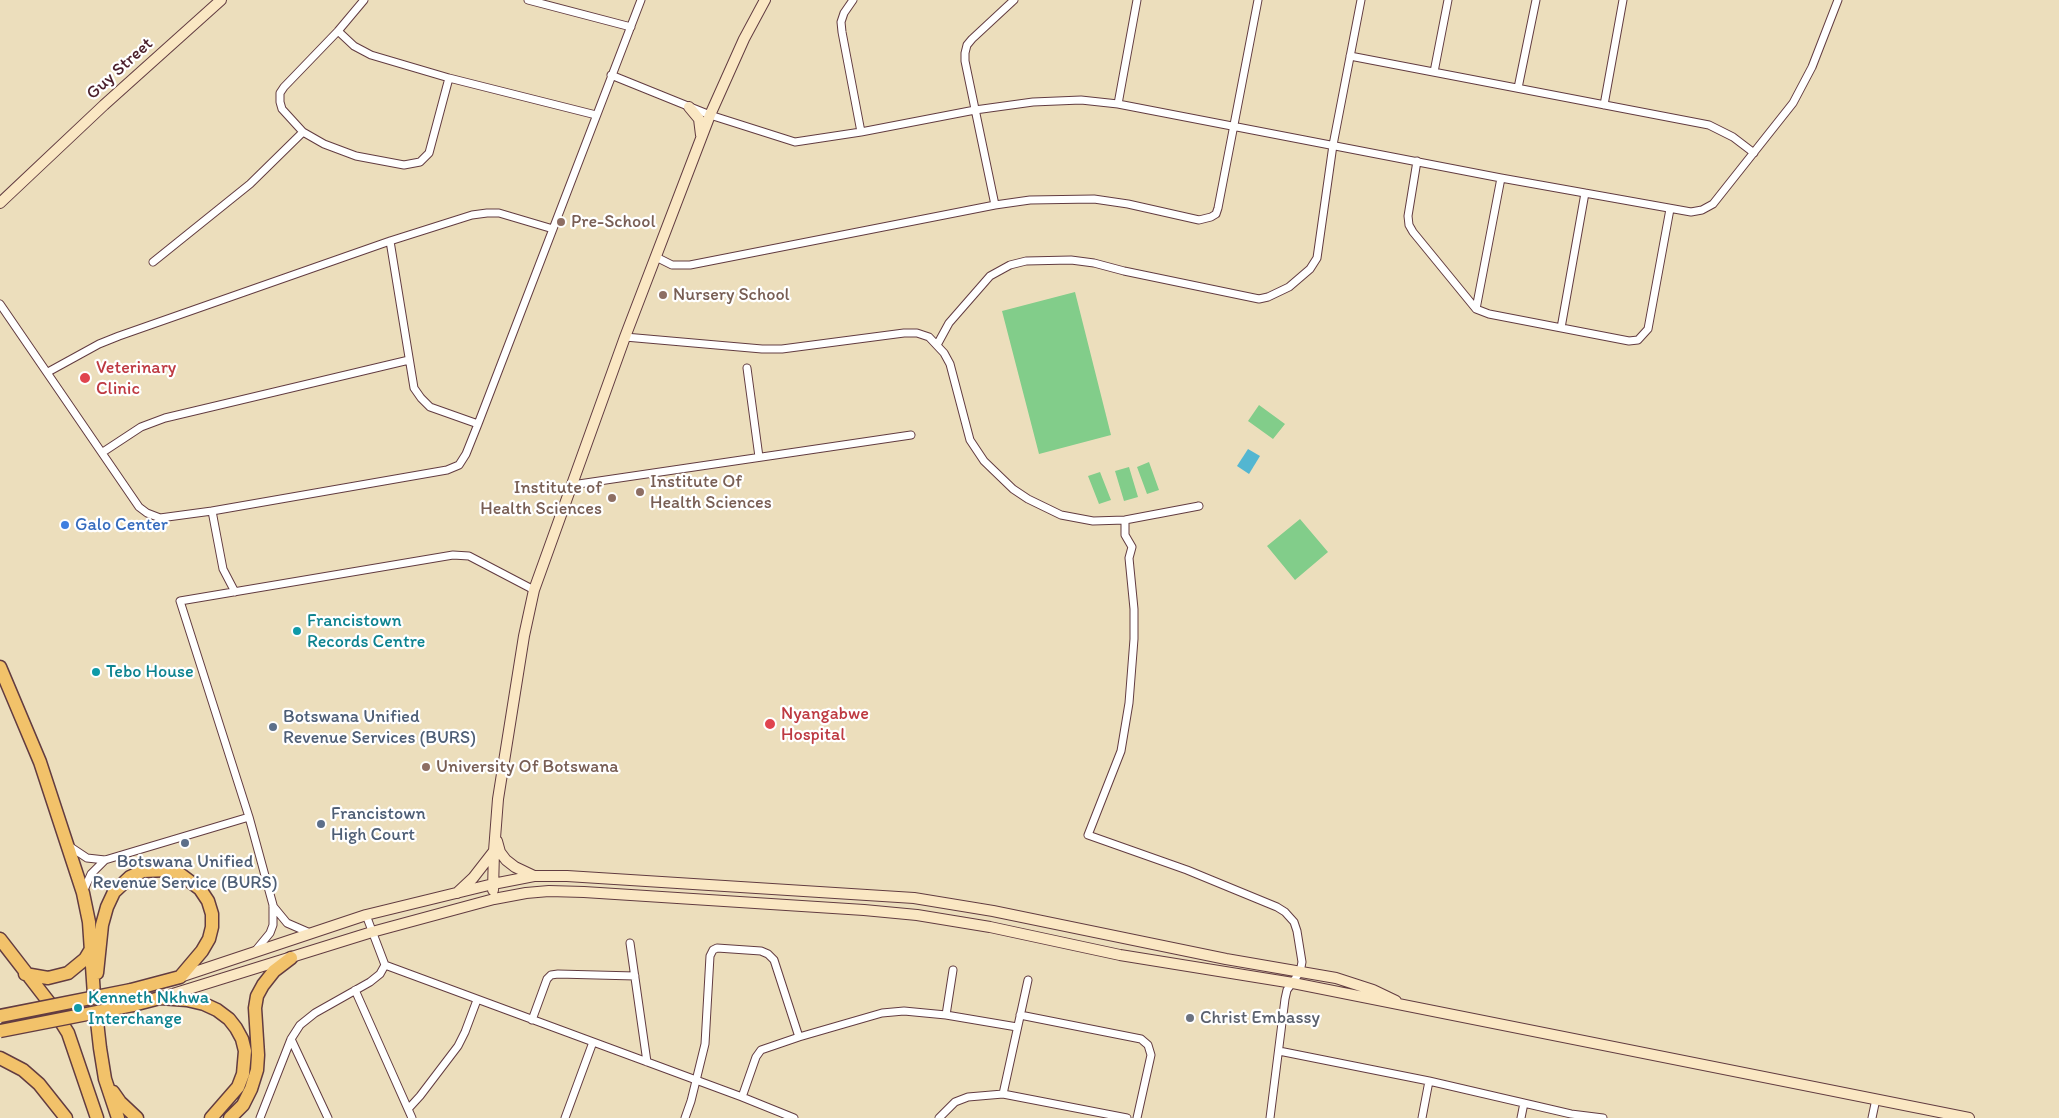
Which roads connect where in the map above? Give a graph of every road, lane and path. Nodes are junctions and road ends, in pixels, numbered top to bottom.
1 (364, 0) edge
2 (528, 0) edge
3 (641, 0) edge
4 (765, 0) edge
5 (853, 0) edge
6 (1014, 0) edge
7 (1137, 0) edge
8 (1258, 0) edge
9 (1361, 0) edge
10 (1448, 0) edge
11 (1536, 0) edge
12 (1623, 0) edge
13 (1838, 0) edge
14 (218, 1) edge
15 (631, 27) junction
16 (338, 31) junction
17 (1350, 56) junction
18 (1434, 72) junction
19 (611, 75) junction
20 (450, 78) junction
21 (1518, 88) junction
22 (1118, 104) junction
23 (1604, 105) junction
24 (689, 107) junction
25 (975, 110) junction
26 (596, 115) junction
27 (710, 115) junction
28 (1234, 126) junction
29 (303, 132) junction
30 (861, 132) junction
31 (702, 136) junction
32 (1333, 145) junction
33 (1754, 154) junction
34 (1416, 161) junction
35 (42, 162) junction
36 (1501, 178) junction
37 (1586, 193) junction
38 (0, 194) edge
39 (0, 203) edge
40 (995, 205) junction
41 (1670, 209) junction
42 (553, 229) junction
43 (390, 241) junction
44 (656, 257) junction
45 (153, 262) dead end
46 (0, 304) edge
47 (1476, 309) junction
48 (1561, 328) junction
49 (625, 337) junction
50 (937, 345) junction
51 (409, 360) junction
52 (747, 368) dead end
53 (48, 372) junction
54 (478, 424) junction
55 (911, 435) dead end
56 (103, 452) junction
57 (759, 457) junction
58 (572, 485) junction
59 (212, 511) junction
60 (1157, 514) dead end
61 (1125, 520) junction
62 (534, 590) junction
63 (234, 592) junction
64 (0, 667) edge
65 (249, 817) junction
66 (495, 835) junction
67 (67, 844) junction
68 (494, 851) junction
69 (105, 860) junction
70 (534, 876) junction
71 (493, 884) junction
72 (83, 893) junction
73 (454, 895) junction
74 (494, 899) junction
75 (273, 906) junction
76 (366, 916) junction
77 (372, 932) junction
78 (310, 933) junction
79 (0, 939) edge
80 (630, 943) dead end
81 (91, 949) junction
82 (254, 952) junction
83 (291, 958) junction
84 (385, 965) junction
85 (953, 970) dead end
86 (1300, 972) junction
87 (25, 974) junction
88 (635, 976) junction
89 (180, 977) junction
90 (1028, 980) dead end
91 (1293, 983) junction
92 (355, 990) junction
93 (94, 995) junction
94 (160, 998) junction
95 (477, 1000) junction
96 (1404, 1004) junction
97 (946, 1015) junction
98 (1020, 1015) junction
99 (0, 1016) edge
100 (532, 1020) junction
101 (1017, 1027) junction
102 (0, 1031) edge
103 (799, 1036) junction
104 (291, 1039) junction
105 (593, 1042) junction
106 (1279, 1052) junction
107 (0, 1058) edge
108 (647, 1062) junction
109 (105, 1079) junction
110 (696, 1080) junction
111 (1430, 1081) junction
112 (1003, 1094) junction
113 (742, 1097) junction
114 (1876, 1099) junction
115 (1524, 1102) junction
116 (408, 1108) junction
117 (1095, 1115) edge
118 (1571, 1116) edge
119 (66, 1118) edge
120 (97, 1118) edge
121 (118, 1118) edge
122 (137, 1118) edge
123 (211, 1118) edge
124 (230, 1118) edge
125 (260, 1118) edge
126 (328, 1118) edge
127 (412, 1118) edge
128 (565, 1118) edge
129 (685, 1118) edge
130 (794, 1118) edge
131 (939, 1118) edge
132 (1127, 1118) edge
133 (1137, 1118) edge
134 (1270, 1118) edge
135 (1422, 1118) edge
136 (1521, 1118) edge
137 (1603, 1118) edge
138 (1872, 1118) edge
139 (1969, 1118) edge

1 - 16 street
2 - 15 street
3 - 15 street
4 - 27 street
5 - 30 street
6 - 25 street
7 - 22 street
8 - 28 street
9 - 17 street
10 - 18 street
11 - 21 street
12 - 23 street
13 - 33 street
14 - 35 street, Guy Street
15 - 19 street
16 - 20 street
16 - 29 street
17 - 18 street
17 - 32 street
18 - 21 street
19 - 24 street
19 - 26 street
20 - 26 street
20 - 29 street
21 - 23 street
22 - 25 street
22 - 28 street
23 - 33 street
24 - 27 street
24 - 31 street
25 - 30 street
25 - 40 street
26 - 42 street
27 - 30 street
27 - 31 street
28 - 32 street
28 - 40 street
29 - 45 street
31 - 44 street
32 - 34 street
32 - 50 street
33 - 41 street
34 - 36 street
34 - 47 street
35 - 38 street, Guy Street
35 - 39 street, Guy Street
36 - 37 street
36 - 47 street
37 - 41 street
37 - 48 street
40 - 44 street
41 - 48 street
42 - 43 street
42 - 54 street
43 - 51 street
43 - 53 street
44 - 49 street
46 - 53 street
47 - 48 street
49 - 50 street
49 - 58 street
50 - 61 street
51 - 54 street
51 - 56 street
52 - 57 street
53 - 56 street
54 - 59 street
55 - 57 street
56 - 59 street
57 - 58 street
58 - 62 street
59 - 63 street
60 - 61 street
61 - 86 street
62 - 63 street
62 - 66 street
63 - 65 street
64 - 67 highway
65 - 69 street
65 - 75 street
66 - 68 street
66 - 70 street
67 - 69 street
67 - 72 highway
68 - 71 street
68 - 73 street
69 - 72 street
70 - 71 street
70 - 86 street
71 - 73 street
71 - 74 street
72 - 81 highway
73 - 76 street
74 - 77 street
74 - 91 street
75 - 78 street
75 - 82 street
76 - 77 street
76 - 78 street
77 - 83 street
77 - 84 street
78 - 82 street
79 - 87 highway
80 - 88 street
81 - 87 highway
81 - 93 highway
82 - 89 street
83 - 94 street
83 - 124 highway
84 - 92 street
84 - 95 street
85 - 97 street
86 - 91 street
86 - 96 street
87 - 120 highway
88 - 100 street
88 - 108 street
89 - 93 highway
89 - 99 highway, bridge
90 - 98 street
91 - 96 street
91 - 106 street
92 - 104 street
92 - 116 street
93 - 109 highway
94 - 102 highway, bridge
94 - 123 highway
95 - 100 street
95 - 116 street
96 - 114 street
97 - 101 street
97 - 103 street
98 - 101 street
98 - 133 street
100 - 105 street
101 - 112 street
103 - 110 street
103 - 113 street
104 - 125 street
104 - 126 street
105 - 108 street
105 - 128 street
106 - 111 street
106 - 134 street
107 - 119 highway
108 - 110 street
109 - 121 highway
109 - 122 highway
110 - 113 street
110 - 129 street
111 - 115 street
111 - 135 street
112 - 117 street
112 - 131 street
113 - 130 street
114 - 138 street
114 - 139 street
115 - 118 street
115 - 136 street
116 - 127 street
117 - 132 street
118 - 137 street

